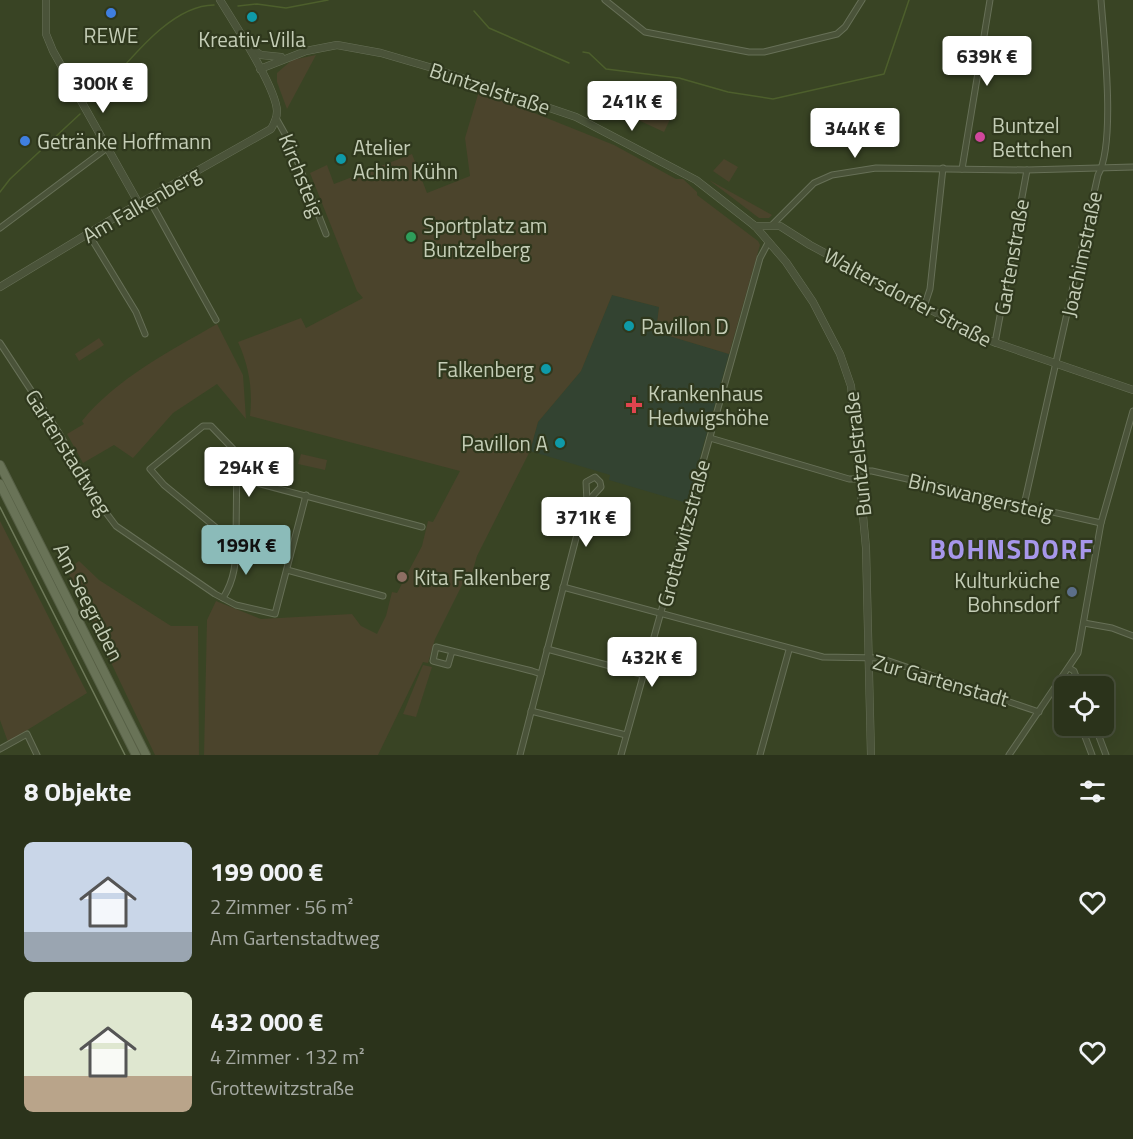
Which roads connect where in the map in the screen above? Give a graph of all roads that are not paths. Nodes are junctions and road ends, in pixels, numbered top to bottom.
1 (46, 0) edge
2 (220, 0) edge
3 (605, 0) edge
4 (862, 0) edge
5 (990, 0) edge
6 (1101, 0) edge
7 (248, 46) junction
8 (287, 57) junction
9 (260, 69) junction
10 (276, 118) junction
11 (107, 148) junction
12 (1133, 167) edge
13 (943, 168) junction
14 (1102, 168) junction
15 (962, 169) junction
16 (1027, 170) junction
17 (149, 199) junction
18 (139, 204) junction
19 (755, 226) junction
20 (770, 226) junction
21 (0, 228) edge
22 (88, 233) junction
23 (326, 234) dead end
24 (768, 243) junction
25 (0, 287) edge
26 (924, 307) junction
27 (216, 320) dead end
28 (145, 334) dead end
29 (995, 343) junction
30 (0, 344) edge
31 (1057, 364) junction
32 (1133, 390) edge
33 (1133, 411) edge
34 (710, 438) junction
35 (0, 465) edge
36 (861, 475) junction
37 (238, 478) junction
38 (0, 484) edge
39 (306, 495) junction
40 (587, 502) dead end
41 (1024, 505) junction
42 (1101, 523) junction
43 (422, 527) dead end
44 (236, 544) junction
45 (287, 570) junction
46 (563, 587) junction
47 (383, 596) dead end
48 (224, 598) junction
49 (661, 614) junction
50 (1084, 623) junction
51 (1133, 636) edge
52 (547, 649) junction
53 (789, 650) junction
54 (452, 651) dead end
55 (869, 658) junction
56 (1069, 668) junction
57 (541, 674) junction
58 (644, 675) junction
59 (1076, 676) edge
60 (531, 711) junction
61 (1039, 712) junction
62 (626, 735) junction
63 (1085, 736) edge
64 (1099, 736) edge
65 (0, 749) edge
66 (37, 755) edge
67 (136, 755) edge
68 (146, 755) edge
69 (520, 755) edge
70 (621, 755) edge
71 (760, 755) edge
72 (871, 755) edge
73 (1009, 755) edge
74 (1092, 755) edge
75 (1106, 755) edge

1 - 11 street
2 - 7 street
3 - 4 street
5 - 15 street
6 - 14 street, Joachimstraße
7 - 8 street, Buntzelstraße
7 - 9 street
8 - 9 street, Buntzelstraße
8 - 19 street, Buntzelstraße
9 - 10 street
10 - 17 street, Am Falkenberg
10 - 23 street, Kirchsteig
11 - 18 street
11 - 21 street
12 - 14 street
13 - 15 street
13 - 20 street
13 - 26 street
14 - 16 street
14 - 31 street, Joachimstraße
15 - 16 street
16 - 29 street, Gartenstraße
17 - 18 street, Am Falkenberg
17 - 27 street
18 - 22 street, Am Falkenberg
19 - 20 street, Waltersdorfer Straße
19 - 24 street, Buntzelstraße
20 - 26 street, Waltersdorfer Straße
22 - 25 street, Am Falkenberg
22 - 28 street
24 - 34 street, Grottewitzstraße
24 - 36 street, Buntzelstraße
26 - 29 street, Waltersdorfer Straße
29 - 31 street, Waltersdorfer Straße
30 - 48 street, Gartenstadtweg
31 - 32 street, Waltersdorfer Straße
31 - 41 street, Joachimstraße
33 - 42 street
34 - 36 street, Binswangersteig
34 - 49 street, Grottewitzstraße
35 - 68 main road, Am Seegraben
36 - 41 street, Binswangersteig
36 - 55 street, Buntzelstraße
37 - 39 street
37 - 44 street
37 - 44 street
38 - 67 main road, Am Seegraben
39 - 43 street
39 - 45 street
40 - 46 street
41 - 42 street, Binswangersteig
42 - 50 street
44 - 48 street
45 - 47 street
45 - 48 street, Gartenstadtweg
46 - 49 street, Zur Gartenstadt
46 - 52 street
49 - 53 street, Zur Gartenstadt
49 - 58 street, Grottewitzstraße
50 - 51 street
50 - 56 street
52 - 57 street
52 - 58 street
53 - 55 street, Zur Gartenstadt
53 - 71 street
54 - 57 street
55 - 61 street, Zur Gartenstadt
55 - 72 street, Buntzelstraße
56 - 59 street
56 - 61 street
57 - 60 street
58 - 62 street, Grottewitzstraße
60 - 62 street
60 - 69 street
61 - 73 street
62 - 70 street, Grottewitzstraße
63 - 74 street
64 - 75 street
65 - 66 street

